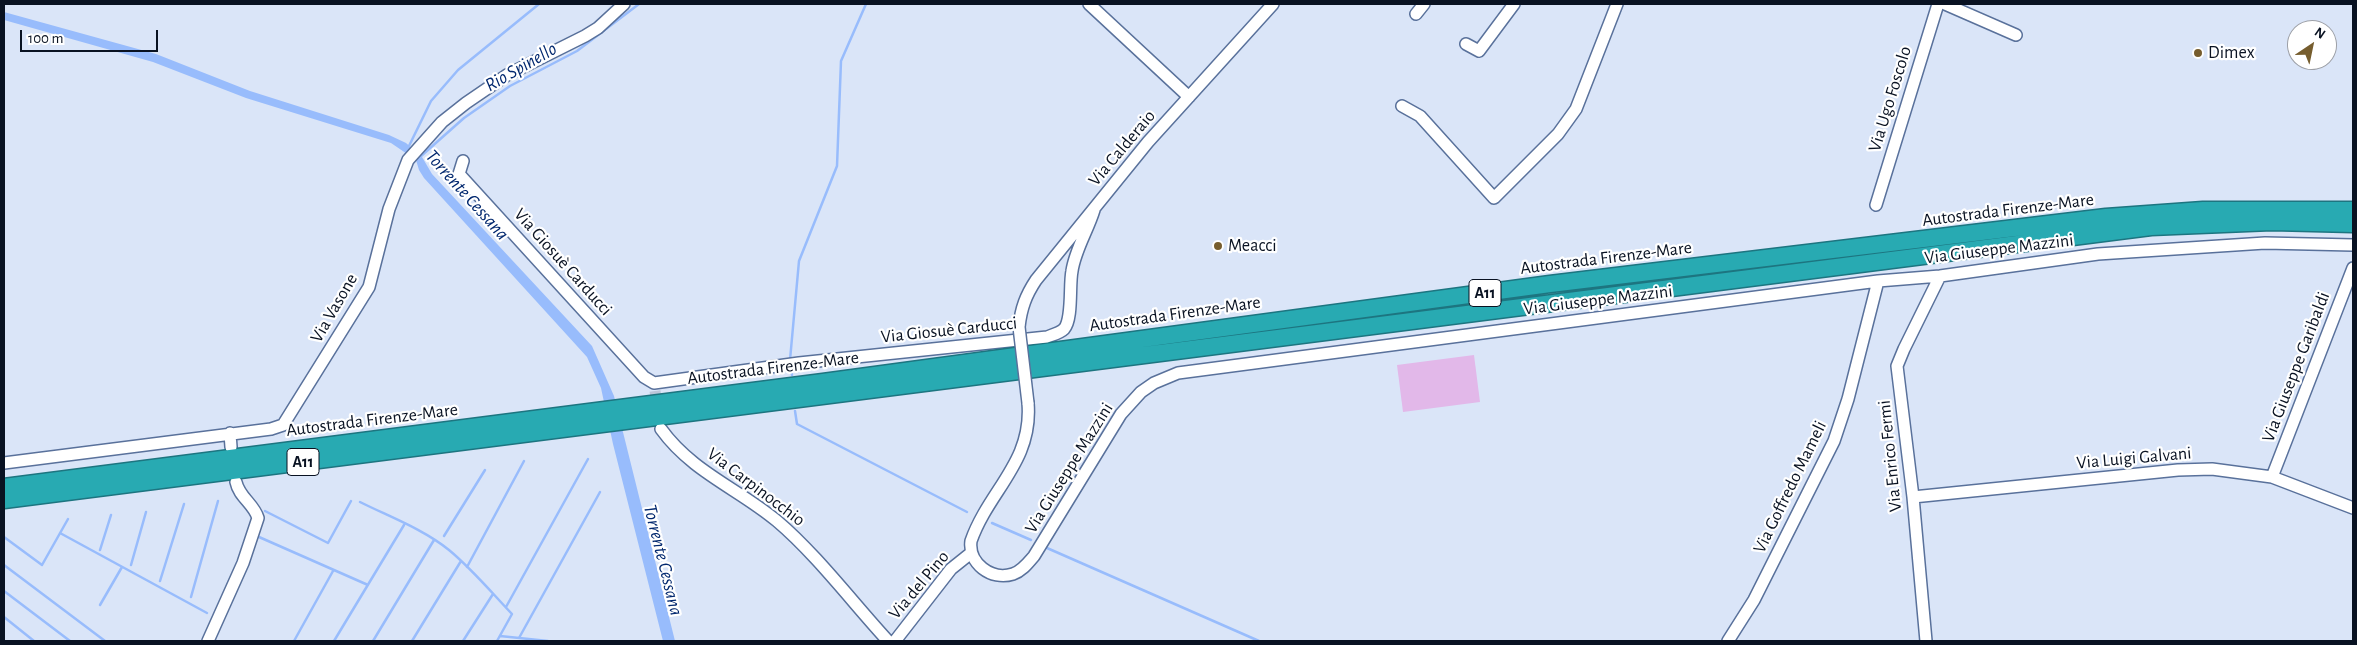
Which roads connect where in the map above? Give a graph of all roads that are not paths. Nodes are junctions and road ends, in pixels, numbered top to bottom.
1 (624, 4) edge
2 (1089, 4) edge
3 (1273, 4) edge
4 (1424, 4) edge
5 (1514, 4) edge
6 (1617, 4) edge
7 (1938, 4) edge
8 (1945, 4) edge
9 (1416, 14) dead end
10 (2016, 34) dead end
11 (1466, 44) dead end
12 (1189, 97) junction
13 (1402, 106) dead end
14 (463, 161) dead end
15 (1876, 205) dead end
16 (1094, 210) junction
17 (2353, 210) edge
18 (2353, 224) edge
19 (2353, 245) edge
20 (2353, 268) edge
21 (1940, 276) junction
22 (1878, 280) junction
23 (621, 414) junction
24 (600, 417) junction
25 (662, 429) dead end
26 (230, 433) junction
27 (231, 447) dead end
28 (4, 464) edge
29 (2272, 477) junction
30 (236, 482) dead end
31 (4, 487) edge
32 (1913, 497) junction
33 (4, 500) edge
34 (2353, 508) edge
35 (971, 553) junction
36 (208, 641) edge
37 (888, 641) edge
38 (895, 641) edge
39 (1728, 641) edge
40 (1926, 641) edge

1 - 26 street, Via Vasone
2 - 12 street
3 - 12 street, Via Calderaio
4 - 9 street
5 - 11 street
6 - 13 street
7 - 15 street, Via Ugo Foscolo
8 - 10 street
12 - 16 street, Via Calderaio
14 - 16 street, Via Giosuè Carducci
16 - 35 street, Via Calderaio, bridge
17 - 23 highway, Autostrada Firenze-Mare / A11
18 - 23 highway, Autostrada Firenze-Mare / A11
19 - 21 street, Via Giuseppe Mazzini
20 - 29 street, Via Giuseppe Garibaldi
21 - 22 street, Via Giuseppe Mazzini
21 - 32 street, Via Enrico Fermi
22 - 35 street, Via Giuseppe Mazzini
22 - 39 street, Via Goffredo Mameli
23 - 24 highway, Autostrada Firenze-Mare / A11
24 - 31 highway, Autostrada Firenze-Mare / A11
24 - 33 highway, Autostrada Firenze-Mare / A11
25 - 37 street, Via Carpinocchio
26 - 27 street
26 - 28 street, Via Vasone
29 - 32 street, Via Luigi Galvani
29 - 34 street, Via Luigi Galvani
30 - 36 street
32 - 40 street, Via Enrico Fermi
35 - 38 street, Via del Pino

